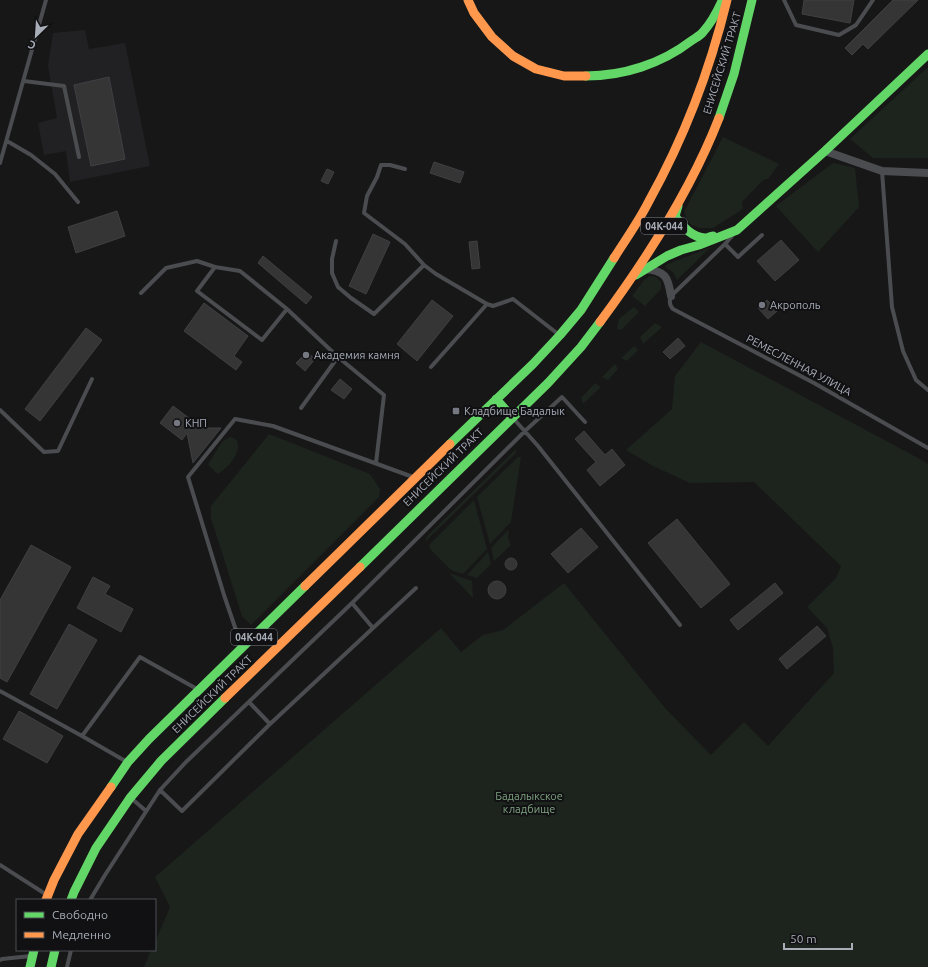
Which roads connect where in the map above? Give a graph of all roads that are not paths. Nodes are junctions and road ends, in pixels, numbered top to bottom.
1 (46, 0) edge
2 (468, 0) edge
3 (723, 0) edge
4 (727, 0) edge
5 (752, 0) edge
6 (784, 0) edge
7 (873, 0) edge
8 (928, 54) edge
9 (24, 81) junction
10 (7, 141) junction
11 (825, 150) junction
12 (79, 157) dead end
13 (0, 163) edge
14 (404, 169) dead end
15 (882, 171) junction
16 (928, 173) edge
17 (679, 201) junction
18 (78, 202) dead end
19 (737, 230) junction
20 (762, 235) dead end
21 (336, 242) dead end
22 (725, 244) junction
23 (424, 265) junction
24 (215, 267) junction
25 (645, 269) junction
26 (632, 278) junction
27 (141, 293) dead end
28 (671, 296) junction
29 (487, 304) junction
30 (287, 309) junction
31 (560, 335) junction
32 (338, 357) junction
33 (431, 367) dead end
34 (92, 379) dead end
35 (928, 390) edge
36 (496, 400) junction
37 (301, 408) dead end
38 (0, 410) edge
39 (512, 417) junction
40 (585, 422) dead end
41 (525, 431) junction
42 (928, 448) edge
43 (376, 463) junction
44 (415, 478) junction
45 (416, 588) dead end
46 (352, 603) junction
47 (680, 625) dead end
48 (373, 628) junction
49 (242, 648) junction
50 (199, 690) junction
51 (0, 691) edge
52 (249, 702) junction
53 (270, 724) junction
54 (82, 736) junction
55 (128, 762) junction
56 (160, 790) junction
57 (130, 798) junction
58 (146, 811) junction
59 (0, 865) edge
60 (47, 898) edge
61 (71, 899) edge
62 (91, 899) edge
63 (55, 951) edge
64 (71, 951) edge
65 (33, 953) edge
66 (0, 960) edge
67 (30, 967) edge
68 (51, 967) edge
69 (67, 967) edge

1 - 9 lane
2 - 3 main road
4 - 31 main road, ЕНИСЕЙСКИЙ ТРАКТ / 04К-044
5 - 17 main road, ЕНИСЕЙСКИЙ ТРАКТ / 04К-044
6 - 7 lane
8 - 11 main road
9 - 10 lane
9 - 12 lane
10 - 13 lane
10 - 18 lane
11 - 15 street
11 - 19 main road
14 - 23 lane
15 - 16 street
15 - 35 lane
17 - 19 main road
17 - 26 main road, ЕНИСЕЙСКИЙ ТРАКТ / 04К-044
19 - 22 lane
19 - 25 main road
20 - 22 lane
21 - 23 lane
22 - 28 lane
23 - 29 lane
24 - 27 lane
24 - 30 lane
24 - 30 lane
25 - 26 main road
25 - 28 street
26 - 39 main road, ЕНИСЕЙСКИЙ ТРАКТ / 04К-044
28 - 42 lane, РЕМЕСЛЕННАЯ УЛИЦА
29 - 31 lane
29 - 33 lane
30 - 32 lane
31 - 36 main road, ЕНИСЕЙСКИЙ ТРАКТ / 04К-044
32 - 37 lane
32 - 43 lane
34 - 38 lane
36 - 39 main road
36 - 44 main road, ЕНИСЕЙСКИЙ ТРАКТ / 04К-044
39 - 41 lane
39 - 57 main road, ЕНИСЕЙСКИЙ ТРАКТ / 04К-044
40 - 41 lane
41 - 46 lane
41 - 47 lane
43 - 44 lane
43 - 49 lane
44 - 49 main road, ЕНИСЕЙСКИЙ ТРАКТ / 04К-044
45 - 48 lane
46 - 48 lane
46 - 52 lane
48 - 53 lane
49 - 50 main road, ЕНИСЕЙСКИЙ ТРАКТ / 04К-044
50 - 54 lane
50 - 55 main road, ЕНИСЕЙСКИЙ ТРАКТ / 04К-044
51 - 54 lane
52 - 53 lane
52 - 56 lane
53 - 56 lane
54 - 55 lane
55 - 60 main road, ЕНИСЕЙСКИЙ ТРАКТ / 04К-044
56 - 58 lane
57 - 58 lane
57 - 61 main road, ЕНИСЕЙСКИЙ ТРАКТ / 04К-044
58 - 62 lane
59 - 60 lane
63 - 68 main road
64 - 69 lane
65 - 66 lane
65 - 67 main road

